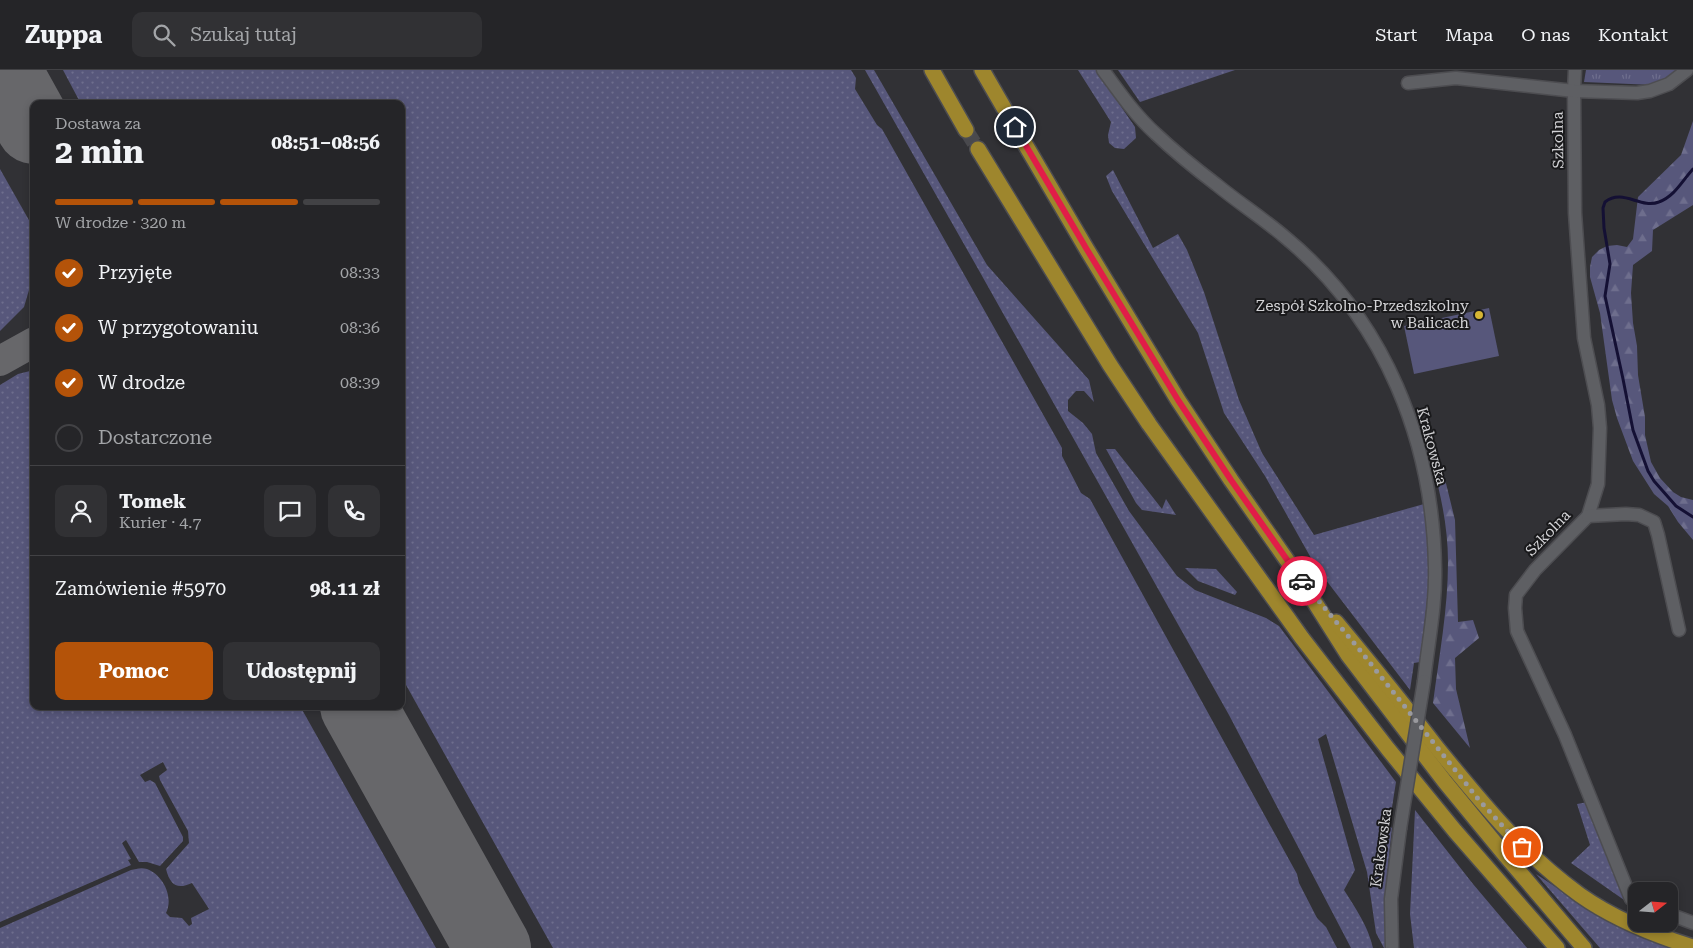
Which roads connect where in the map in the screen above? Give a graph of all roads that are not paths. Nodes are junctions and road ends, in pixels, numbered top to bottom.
1 (932, 70) edge
2 (982, 70) edge
3 (1103, 70) edge
4 (1575, 70) edge
5 (1687, 70) edge
6 (1408, 83) dead end
7 (1574, 90) junction
8 (1004, 108) tunnel mouth
9 (1015, 127) tunnel mouth
10 (966, 130) tunnel mouth
11 (978, 149) tunnel mouth
12 (1588, 516) junction
13 (1300, 579) junction
14 (1678, 630) dead end
15 (1628, 892) edge
16 (1678, 917) edge
17 (1693, 923) edge
18 (1693, 947) edge
19 (1392, 948) edge
20 (1556, 948) edge
21 (1584, 948) edge

1 - 10 highway
2 - 8 highway
3 - 19 street, Krakowska, bridge
4 - 7 street, Szkolna
5 - 7 street
6 - 7 street
7 - 12 street, Szkolna
9 - 13 highway
11 - 20 highway
12 - 14 street
12 - 15 street, Szkolna
13 - 18 highway
13 - 21 highway
16 - 17 street

